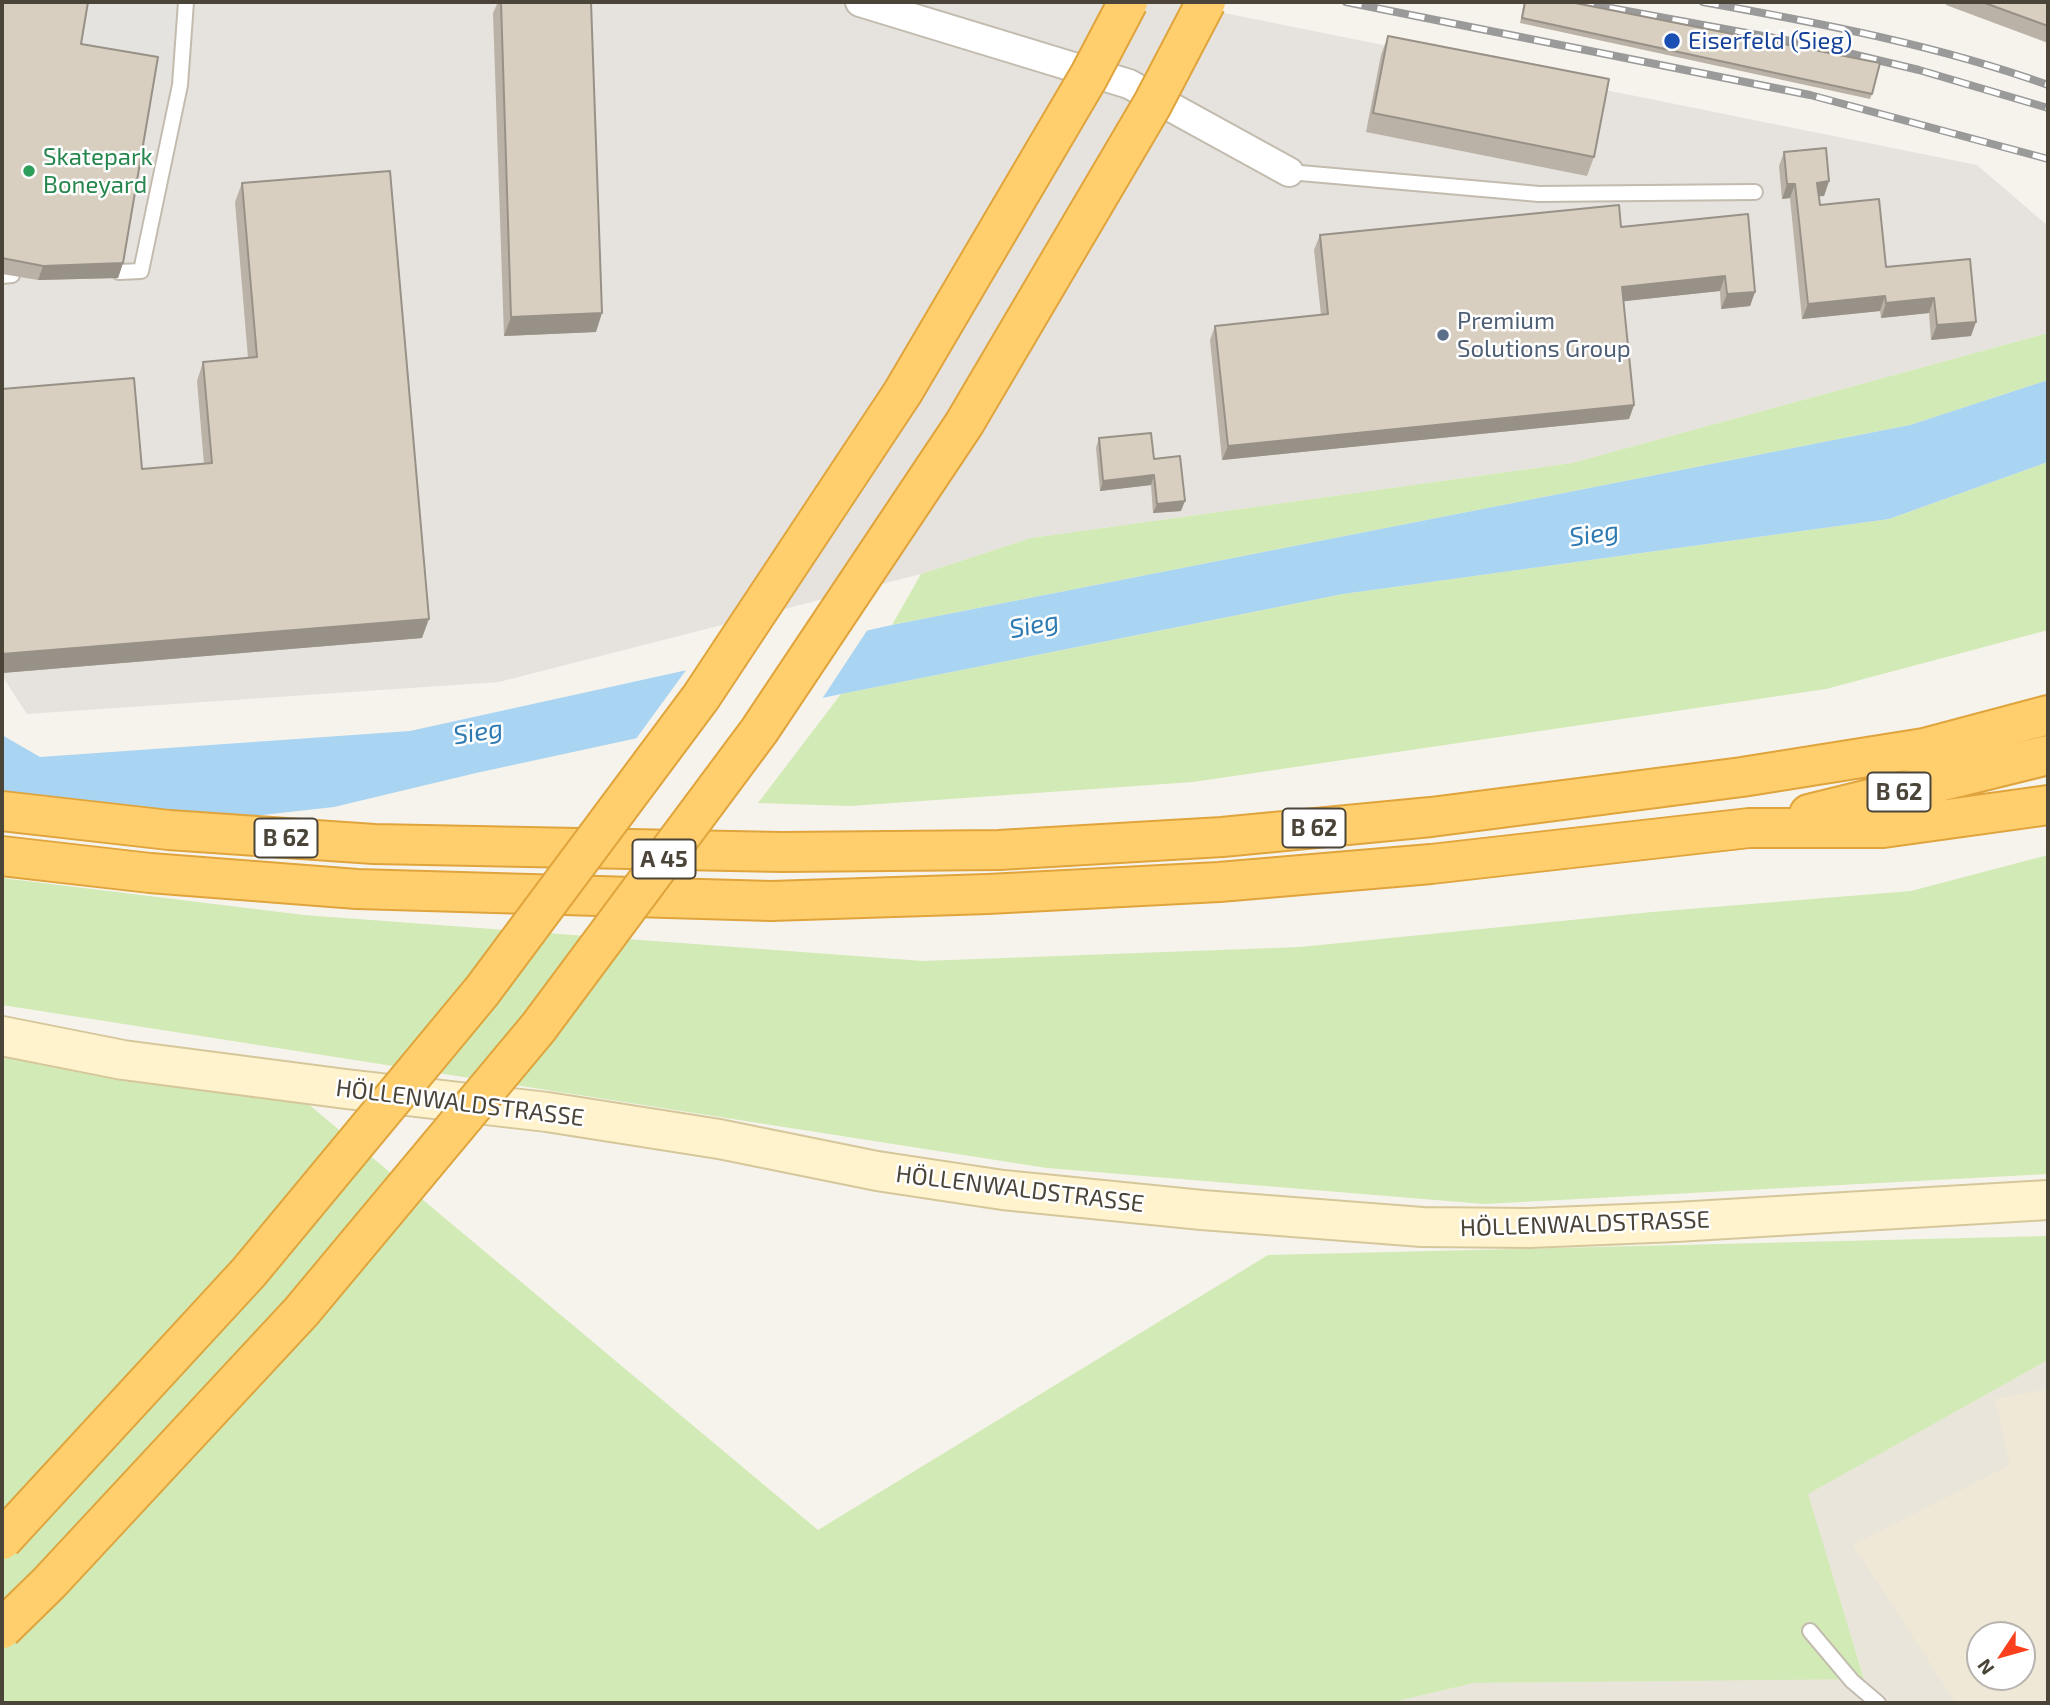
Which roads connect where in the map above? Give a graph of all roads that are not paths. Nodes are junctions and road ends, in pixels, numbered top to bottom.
1 (186, 2) edge
2 (860, 2) edge
3 (1128, 2) edge
4 (1206, 2) edge
5 (1289, 172) joint
6 (1755, 192) dead end
7 (119, 272) edge
8 (2048, 715) edge
9 (2048, 755) edge
10 (2048, 805) edge
11 (2, 811) edge
12 (1749, 828) junction
13 (2, 856) edge
14 (2, 1036) edge
15 (2048, 1200) edge
16 (2, 1540) edge
17 (2, 1629) edge
18 (1810, 1631) dead end
19 (1878, 1703) edge

1 - 7 lane
2 - 5 street
3 - 16 highway, A 45, bridge
4 - 17 highway, A 45, bridge
5 - 6 lane
8 - 11 highway, B 62
9 - 12 highway, B 62
10 - 12 highway, B 62
12 - 13 highway, B 62
14 - 15 street, HÖLLENWALDSTRASSE
18 - 19 lane

